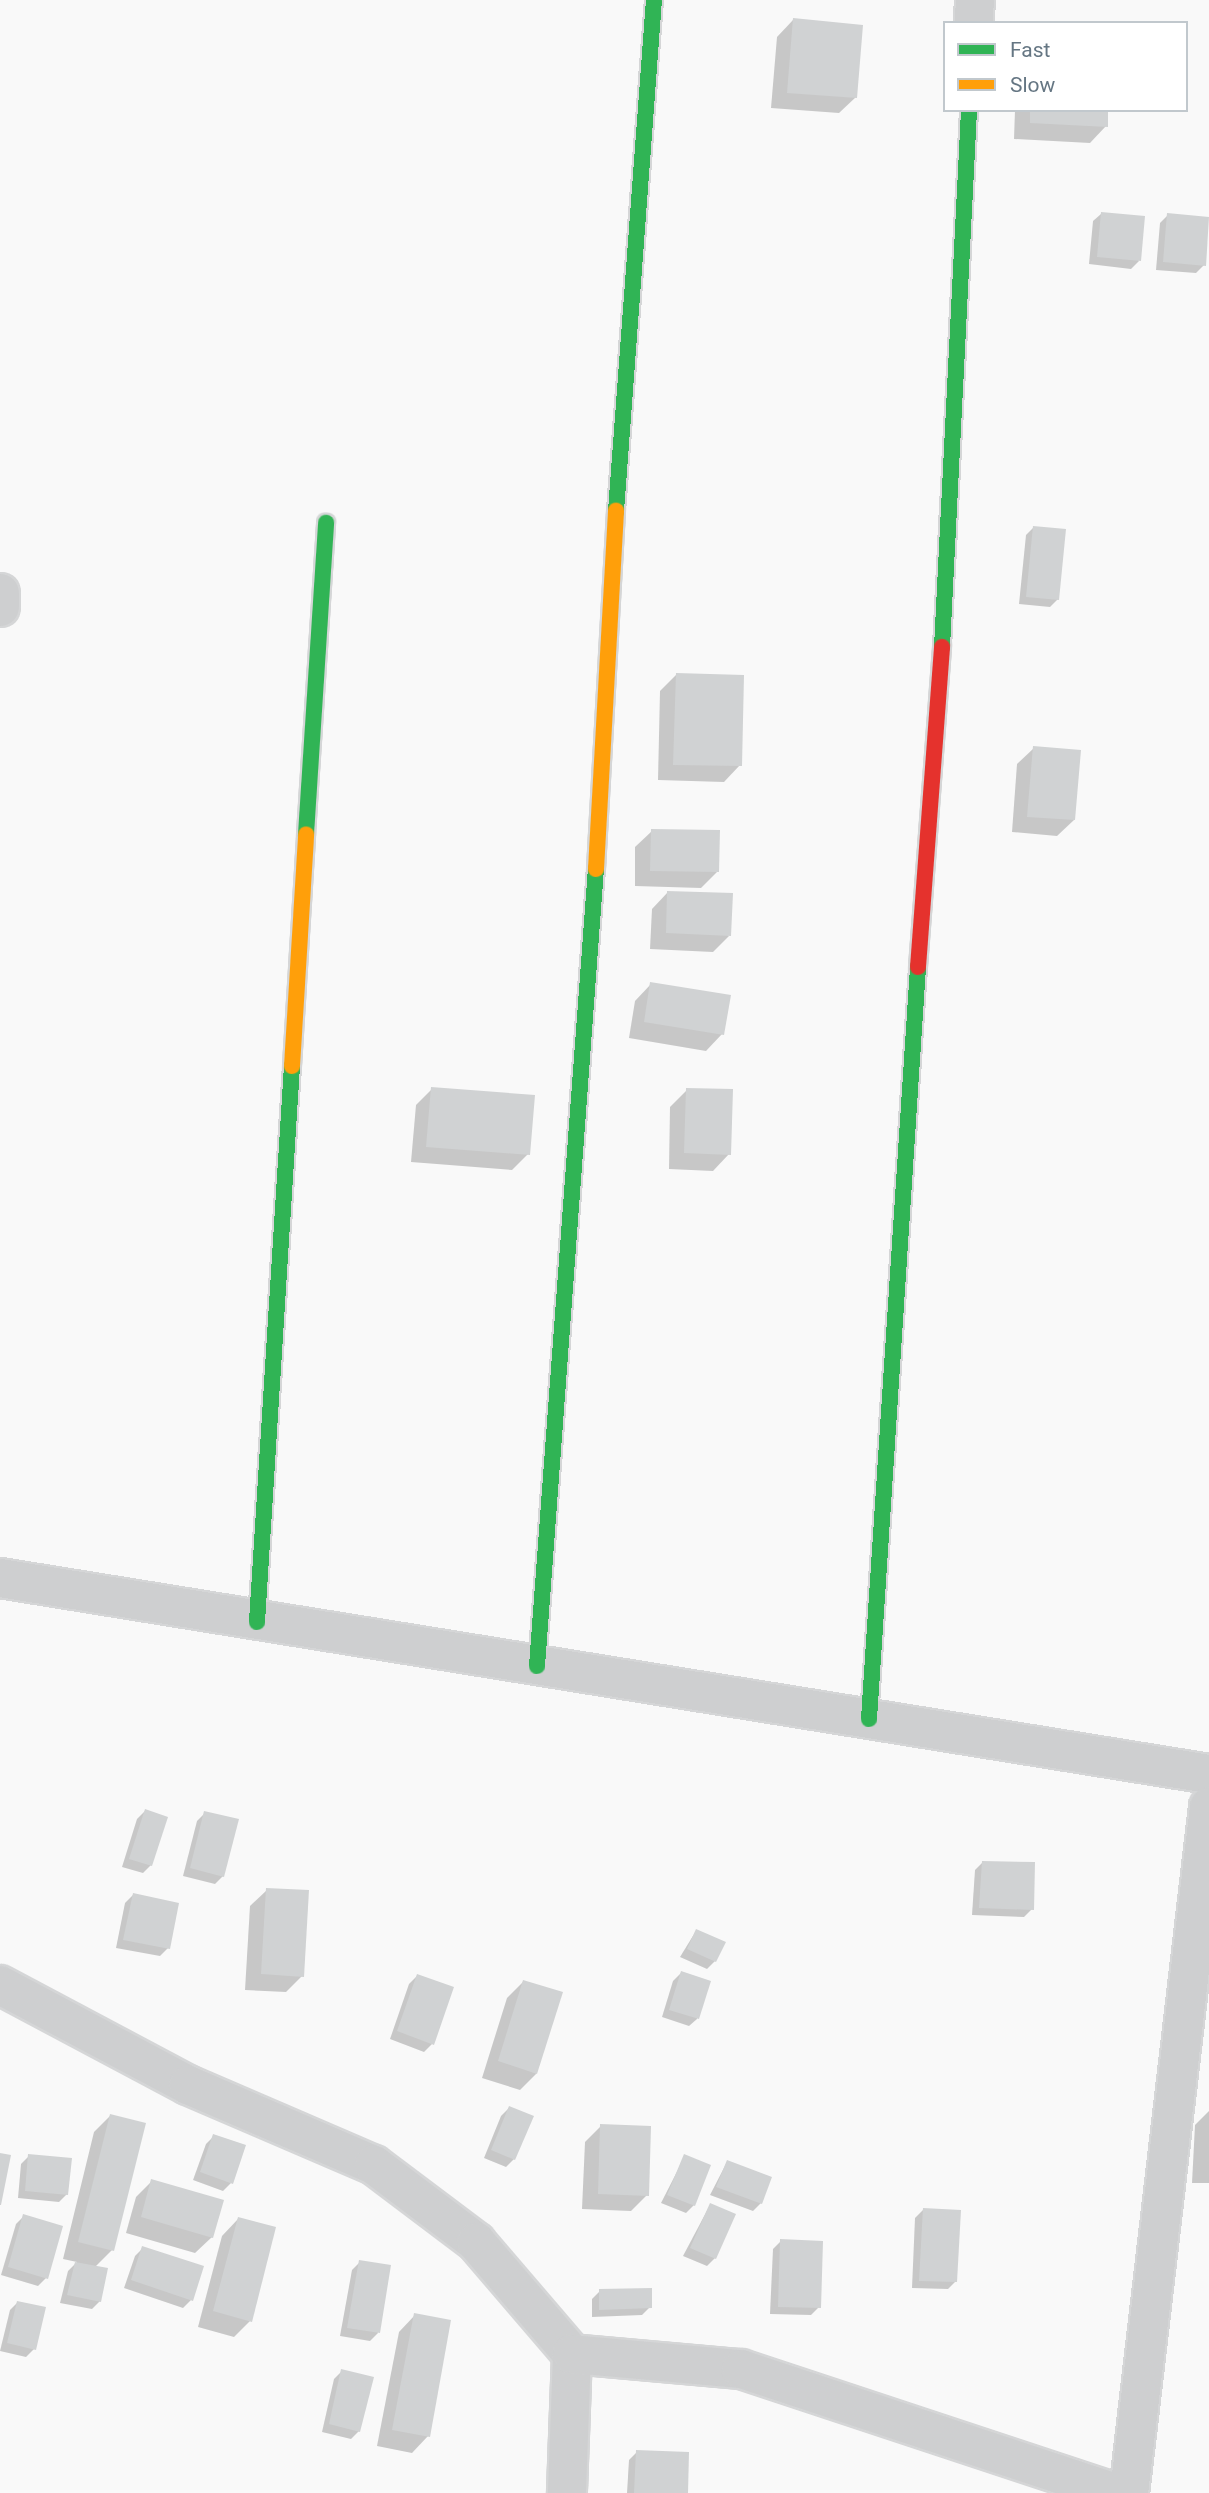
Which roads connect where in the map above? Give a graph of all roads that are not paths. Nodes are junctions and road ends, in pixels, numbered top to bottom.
1 (654, 0) edge
2 (975, 0) edge
3 (974, 21) edge
4 (969, 112) edge
5 (326, 523) dead end
6 (0, 593) edge
7 (0, 607) edge
8 (0, 1578) edge
9 (257, 1622) junction
10 (537, 1666) junction
11 (869, 1719) junction
12 (1209, 1774) edge
13 (1209, 1807) edge
14 (0, 1985) edge
15 (572, 2354) junction
16 (567, 2493) edge
17 (1116, 2493) edge
18 (1129, 2493) edge

1 - 10 street
2 - 3 street
4 - 11 street
5 - 9 street
6 - 7 street
8 - 9 street
9 - 10 street
10 - 11 street
11 - 12 street
13 - 18 street
14 - 15 street
15 - 16 street
15 - 17 street

